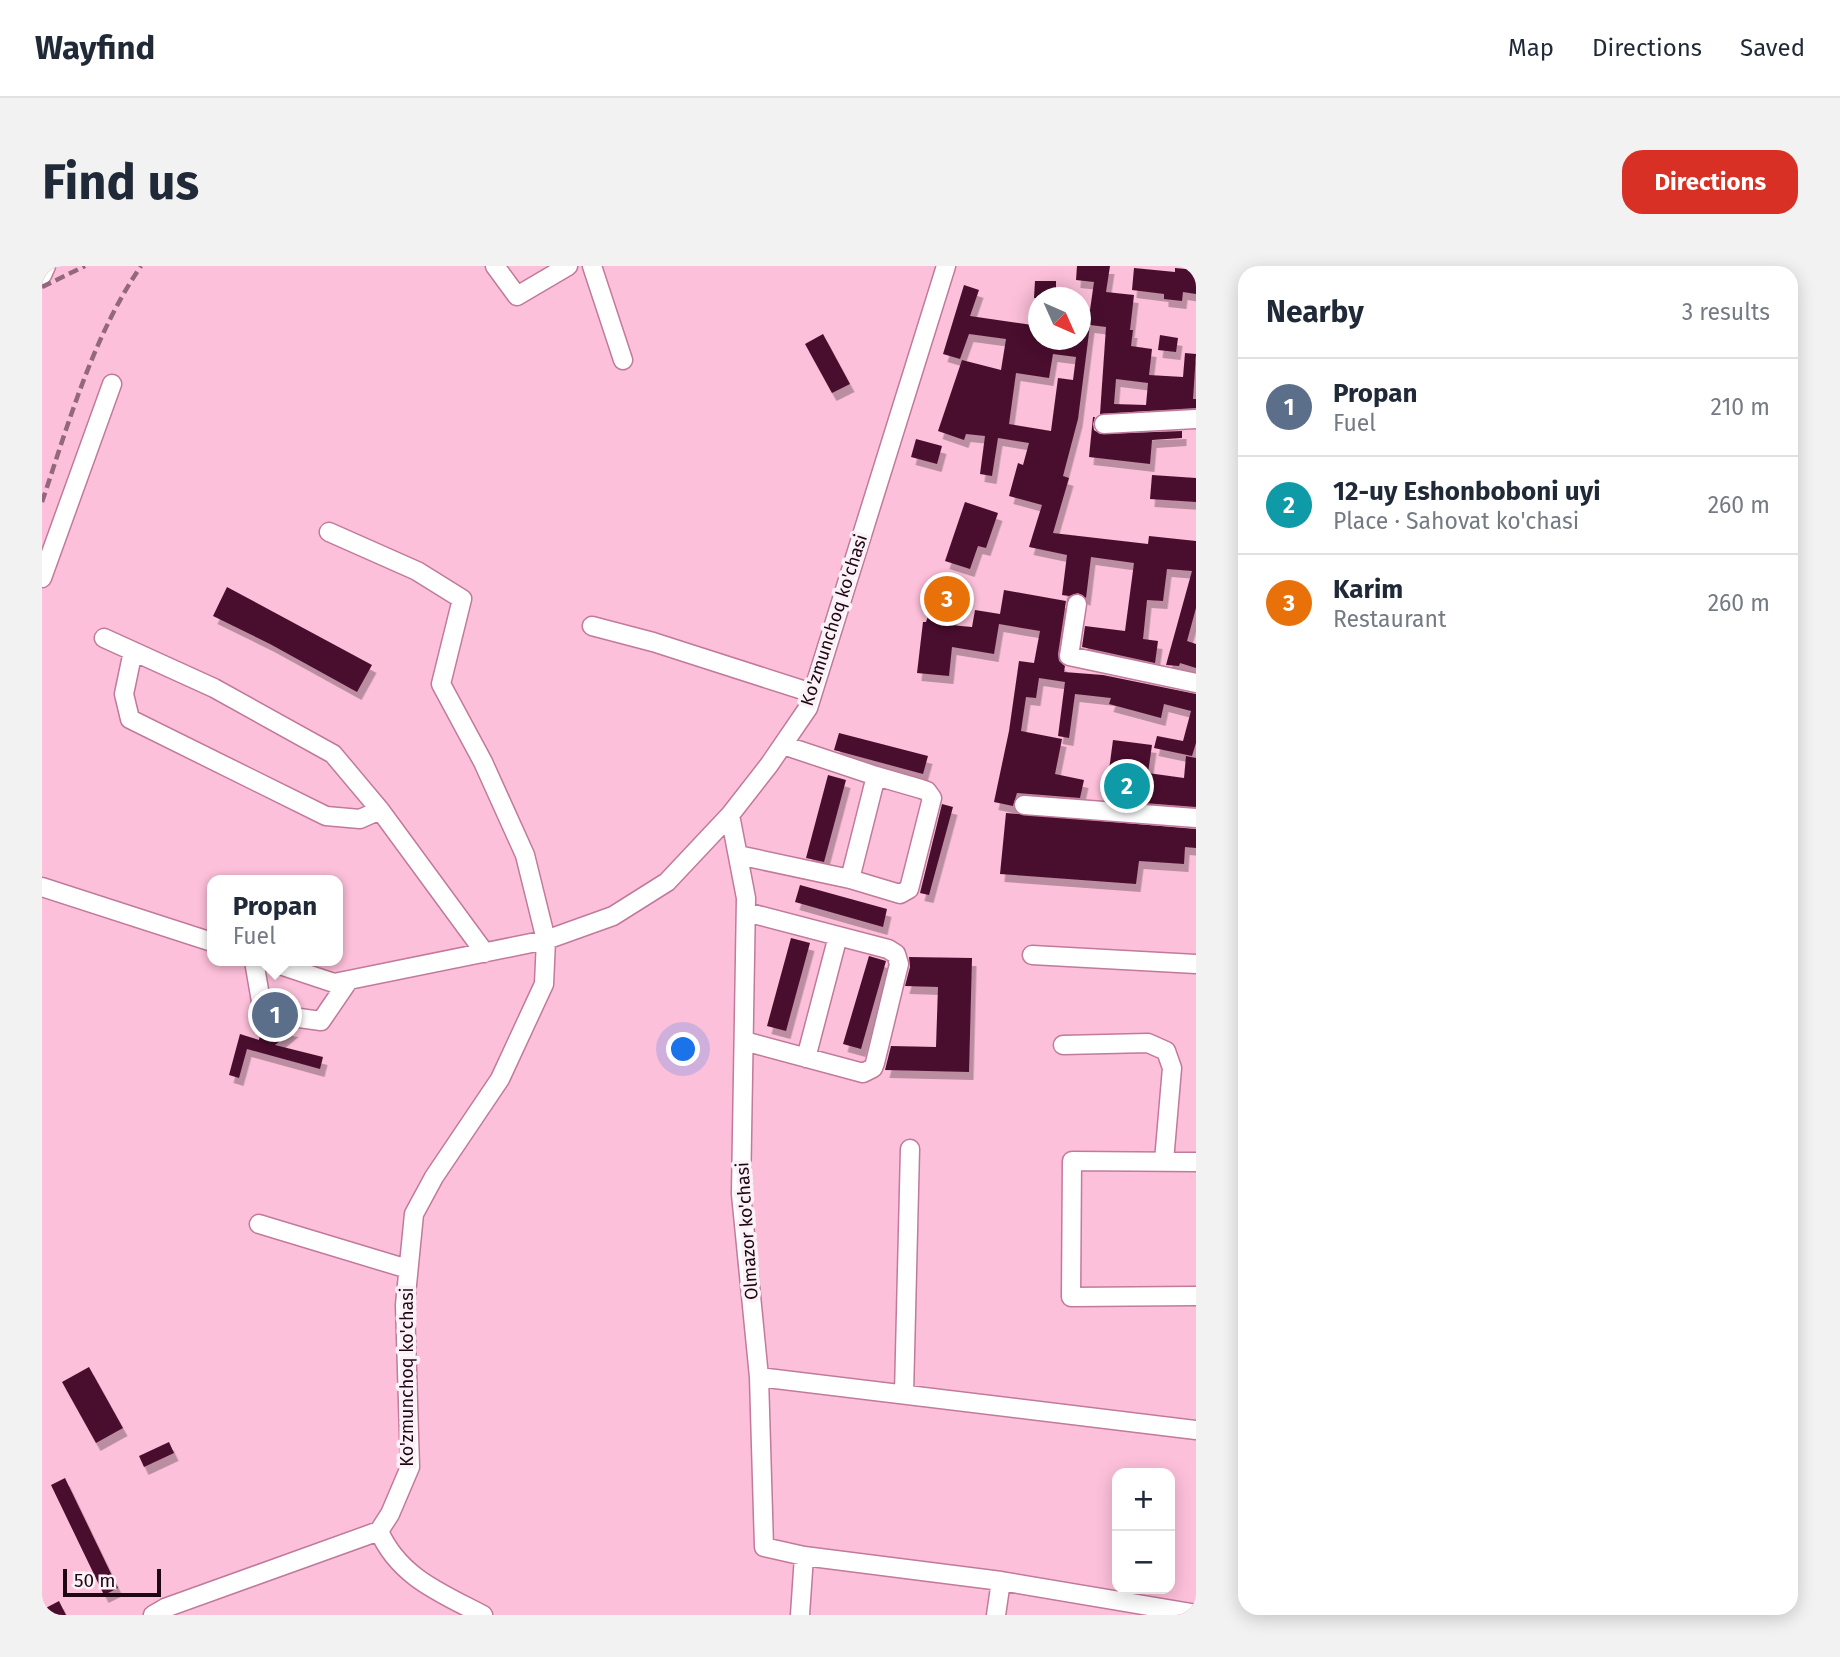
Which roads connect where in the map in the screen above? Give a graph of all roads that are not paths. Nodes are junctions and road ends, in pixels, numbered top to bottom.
1 (47, 266) edge
2 (495, 266) edge
3 (568, 266) edge
4 (592, 266) edge
5 (946, 266) edge
6 (42, 275) edge
7 (622, 360) dead end
8 (112, 384) dead end
9 (1196, 419) edge
10 (1104, 424) dead end
11 (329, 532) dead end
12 (42, 578) edge
13 (1077, 604) dead end
14 (592, 626) dead end
15 (104, 638) dead end
16 (133, 651) junction
17 (1196, 683) edge
18 (813, 693) junction
19 (783, 745) junction
20 (876, 776) junction
21 (1024, 805) dead end
22 (380, 810) junction
23 (730, 816) junction
24 (1196, 818) edge
25 (738, 855) junction
26 (850, 879) junction
27 (42, 887) edge
28 (746, 912) junction
29 (838, 936) junction
30 (207, 940) edge
31 (546, 940) junction
32 (485, 953) junction
33 (1031, 955) dead end
34 (1196, 964) edge
35 (255, 966) edge
36 (283, 966) edge
37 (349, 980) junction
38 (744, 1041) junction
39 (1063, 1045) dead end
40 (806, 1058) junction
41 (910, 1149) dead end
42 (1164, 1161) junction
43 (1196, 1162) edge
44 (259, 1224) dead end
45 (408, 1269) junction
46 (1196, 1296) edge
47 (759, 1377) junction
48 (904, 1394) junction
49 (1196, 1430) edge
50 (379, 1531) junction
51 (804, 1556) junction
52 (1001, 1581) junction
53 (1191, 1614) edge
54 (153, 1615) edge
55 (483, 1615) edge
56 (800, 1615) edge
57 (996, 1615) edge

1 - 6 street
2 - 3 street
4 - 7 street
5 - 18 street, Ko'zmunchoq ko'chasi
8 - 12 street
9 - 10 street
11 - 31 street
13 - 17 street
14 - 18 street
15 - 16 street
16 - 22 street
16 - 22 street
18 - 19 street, Ko'zmunchoq ko'chasi
19 - 20 street
19 - 23 street, Ko'zmunchoq ko'chasi
20 - 26 street
20 - 26 street
21 - 24 street
22 - 32 street
23 - 25 street, Olmazor ko'chasi
23 - 31 street, Ko'zmunchoq ko'chasi
25 - 26 street
25 - 28 street, Olmazor ko'chasi
27 - 30 street
28 - 29 street
28 - 38 street, Olmazor ko'chasi
29 - 40 street
29 - 40 street
31 - 32 street
31 - 45 street, Ko'zmunchoq ko'chasi
32 - 37 street
33 - 34 street
35 - 37 street
36 - 37 street
38 - 40 street
38 - 47 street, Olmazor ko'chasi
39 - 42 street
41 - 48 street
42 - 43 street
42 - 46 street
44 - 45 street
45 - 50 street, Ko'zmunchoq ko'chasi
47 - 48 street
47 - 51 street, Olmazor ko'chasi
48 - 49 street
50 - 54 street
50 - 55 street
51 - 52 street
51 - 56 street
52 - 53 street
52 - 57 street

